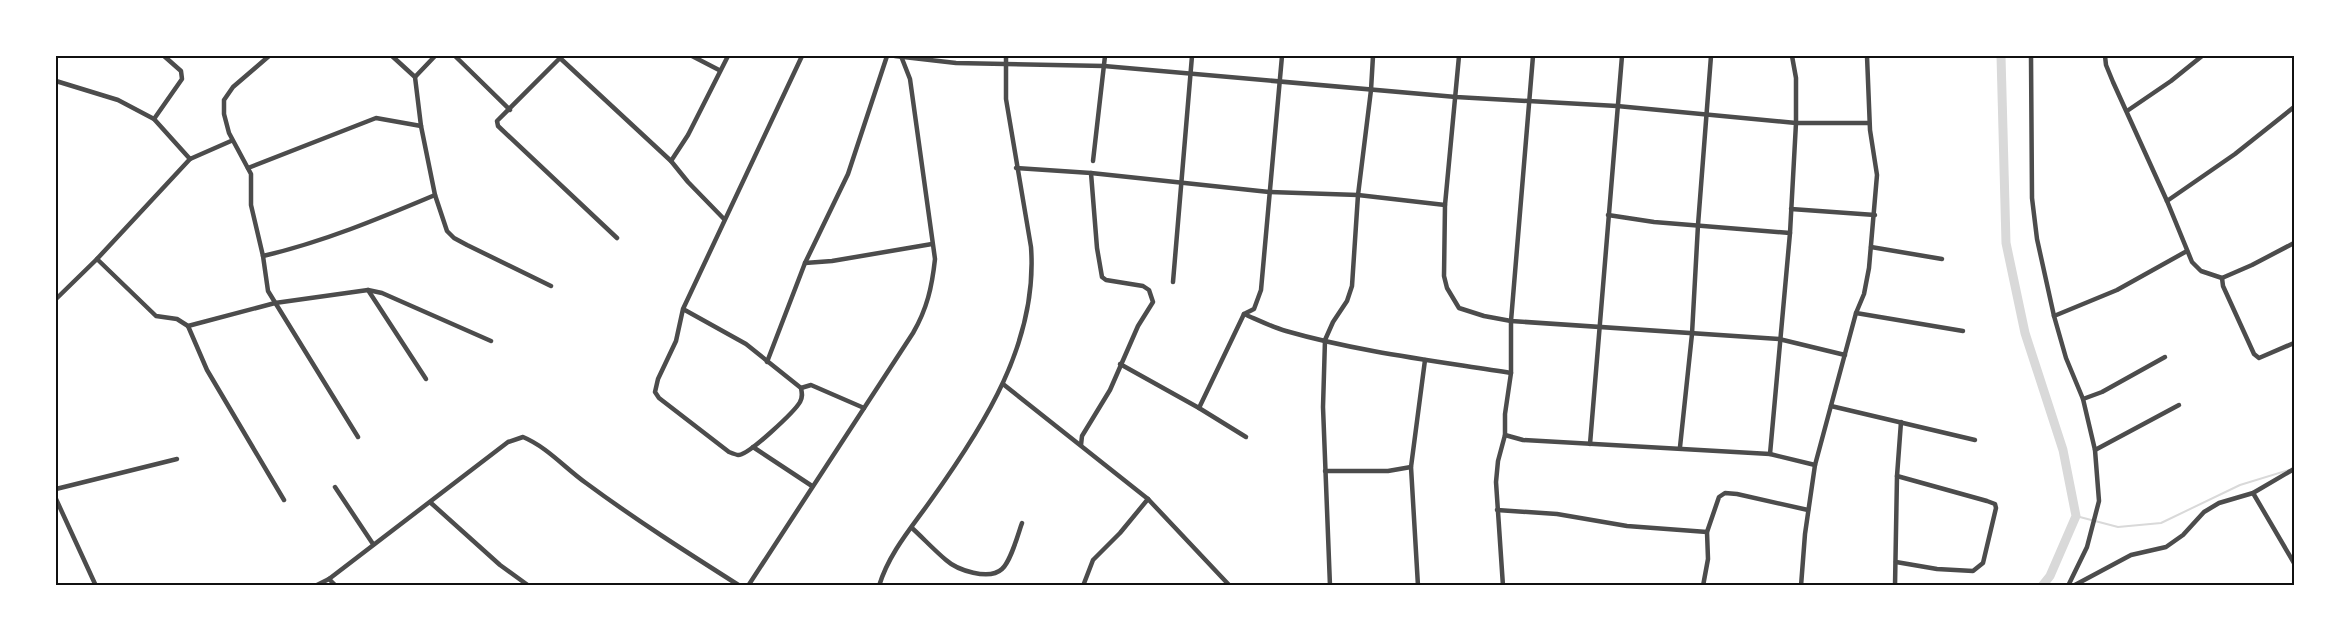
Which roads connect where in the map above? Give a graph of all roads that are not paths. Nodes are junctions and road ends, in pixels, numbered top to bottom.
1 (164, 56) edge
2 (269, 56) edge
3 (392, 56) edge
4 (435, 56) edge
5 (455, 56) edge
6 (692, 56) edge
7 (728, 56) edge
8 (802, 56) edge
9 (887, 56) edge
10 (899, 56) edge
11 (1006, 56) edge
12 (1105, 56) edge
13 (1192, 56) edge
14 (1282, 56) edge
15 (1373, 56) edge
16 (1459, 56) edge
17 (1533, 56) edge
18 (1622, 56) edge
19 (1711, 56) edge
20 (1792, 56) edge
21 (1867, 56) edge
22 (2031, 56) edge
23 (2104, 56) edge
24 (2202, 56) edge
25 (561, 57) edge
26 (1005, 64) junction
27 (1104, 66) junction
28 (719, 70) junction
29 (1191, 73) junction
30 (415, 77) junction
31 (56, 81) edge
32 (1280, 81) junction
33 (1371, 90) junction
34 (1456, 97) junction
35 (1529, 102) junction
36 (1617, 106) junction
37 (2295, 107) edge
38 (510, 110) junction
39 (2127, 111) junction
40 (1705, 113) junction
41 (154, 119) junction
42 (1796, 123) junction
43 (1869, 123) junction
44 (421, 126) junction
45 (231, 141) junction
46 (189, 159) junction
47 (671, 161) junction
48 (1093, 161) dead end
49 (248, 168) junction
50 (1016, 168) junction
51 (1091, 173) junction
52 (1182, 184) junction
53 (1269, 192) junction
54 (435, 195) junction
55 (1358, 195) junction
56 (2168, 201) junction
57 (1445, 205) junction
58 (1791, 209) junction
59 (1608, 215) junction
60 (1875, 216) junction
61 (724, 219) junction
62 (1698, 225) junction
63 (1790, 233) junction
64 (617, 237) dead end
65 (2295, 243) edge
66 (932, 244) junction
67 (1871, 247) junction
68 (2187, 251) junction
69 (263, 256) junction
70 (97, 259) junction
71 (1942, 259) dead end
72 (805, 263) junction
73 (2222, 278) junction
74 (1173, 282) dead end
75 (551, 286) dead end
76 (368, 290) junction
77 (56, 299) edge
78 (275, 303) junction
79 (683, 309) junction
80 (1856, 313) junction
81 (1244, 314) junction
82 (2054, 316) junction
83 (1511, 321) junction
84 (188, 326) junction
85 (1601, 328) junction
86 (1963, 331) dead end
87 (1692, 334) junction
88 (1779, 339) junction
89 (1325, 340) junction
90 (491, 341) dead end
91 (2295, 343) edge
92 (1845, 355) junction
93 (2165, 357) dead end
94 (1425, 360) junction
95 (768, 362) junction
96 (1120, 364) junction
97 (1511, 373) junction
98 (426, 379) dead end
99 (1003, 384) junction
100 (801, 388) junction
101 (2083, 399) junction
102 (2178, 405) dead end
103 (1831, 406) junction
104 (864, 408) junction
105 (1199, 408) junction
106 (1901, 422) junction
107 (1505, 435) junction
108 (358, 437) dead end
109 (1246, 437) dead end
110 (1975, 440) dead end
111 (1590, 444) junction
112 (1081, 445) junction
113 (753, 447) junction
114 (1680, 447) junction
115 (2095, 450) junction
116 (1770, 454) junction
117 (177, 459) dead end
118 (1815, 465) junction
119 (1411, 467) junction
120 (2295, 468) edge
121 (1325, 471) junction
122 (1897, 476) junction
123 (812, 486) junction
124 (335, 487) dead end
125 (56, 489) edge
126 (2253, 493) junction
127 (56, 499) edge
128 (1148, 499) junction
129 (284, 500) dead end
130 (431, 502) junction
131 (1497, 510) junction
132 (1808, 510) junction
133 (1022, 522) dead end
134 (912, 528) junction
135 (1707, 532) junction
136 (373, 543) junction
137 (1896, 562) junction
138 (2295, 563) edge
139 (329, 579) junction
140 (2070, 584) edge
141 (96, 585) edge
142 (315, 585) edge
143 (336, 585) edge
144 (529, 585) edge
145 (740, 585) edge
146 (748, 585) edge
147 (879, 585) edge
148 (1083, 585) edge
149 (1230, 585) edge
150 (1330, 585) edge
151 (1418, 585) edge
152 (1503, 585) edge
153 (1703, 585) edge
154 (1800, 585) edge
155 (1895, 585) edge

1 - 41 street
2 - 45 street
3 - 30 street
4 - 30 street
5 - 38 street
6 - 28 street
7 - 28 street
8 - 61 street
9 - 72 street
10 - 26 street
10 - 66 street
11 - 26 street
12 - 27 street
13 - 29 street
14 - 32 street
15 - 33 street
16 - 34 street
17 - 35 street
18 - 36 street
19 - 40 street
20 - 42 street
21 - 43 street
22 - 82 street
23 - 39 street
24 - 39 street
25 - 38 street
25 - 47 street
26 - 27 street
26 - 50 street
27 - 29 street
27 - 48 street
28 - 47 street
29 - 32 street
29 - 52 street
30 - 44 street
31 - 41 street
32 - 33 street
32 - 53 street
33 - 34 street
33 - 55 street
34 - 35 street
34 - 57 street
35 - 36 street
35 - 83 street
36 - 40 street
36 - 59 street
37 - 56 street
38 - 64 street
39 - 56 street
40 - 42 street
40 - 62 street
41 - 46 street
42 - 43 street
42 - 58 street
43 - 60 street
44 - 49 street
44 - 54 street
45 - 46 street
45 - 49 street
46 - 70 street
47 - 61 street
49 - 69 street
50 - 51 street
50 - 99 street
51 - 52 street
51 - 96 street
52 - 53 street
52 - 74 street
53 - 55 street
53 - 81 street
54 - 69 street
54 - 75 street
55 - 57 street
55 - 89 street
56 - 68 street
57 - 83 street
58 - 60 street
58 - 63 street
59 - 62 street
59 - 85 street
60 - 67 street
61 - 79 street
62 - 63 street
62 - 87 street
63 - 88 street
65 - 73 street
66 - 72 street
66 - 104 street
67 - 71 street
67 - 80 street
68 - 73 street
68 - 82 street
69 - 78 street
70 - 77 street
70 - 84 street
72 - 95 street
73 - 91 street
76 - 78 street
76 - 90 street
76 - 98 street
78 - 84 street
78 - 108 street
79 - 95 street
79 - 113 street
80 - 86 street
80 - 92 street
81 - 89 street
81 - 105 street
82 - 101 street
83 - 85 street
83 - 97 street
84 - 129 street
85 - 87 street
85 - 111 street
87 - 88 street
87 - 114 street
88 - 92 street
88 - 116 street
89 - 94 street
89 - 121 street
92 - 103 street
93 - 101 street
94 - 97 street
94 - 119 street
95 - 100 street
96 - 105 street
96 - 112 street
97 - 107 street
99 - 112 street
99 - 134 street
100 - 104 street
100 - 113 street
101 - 115 street
102 - 115 street
103 - 106 street
103 - 118 street
104 - 123 street
105 - 109 street
106 - 110 street
106 - 122 street
107 - 111 street
107 - 131 street
111 - 114 street
112 - 128 street
113 - 123 street
114 - 116 street
115 - 140 street
116 - 118 street
117 - 125 street
118 - 132 street
119 - 121 street
119 - 151 street
120 - 126 street
121 - 150 street
122 - 137 street
122 - 137 street
123 - 146 street
124 - 136 street
126 - 138 street
126 - 140 street
127 - 141 street
128 - 148 street
128 - 149 street
130 - 136 street
130 - 144 street
130 - 145 street
131 - 135 street
131 - 152 street
132 - 135 street
132 - 154 street
133 - 134 street
134 - 147 street
135 - 153 street
136 - 139 street
137 - 155 street
139 - 142 street
139 - 143 street

